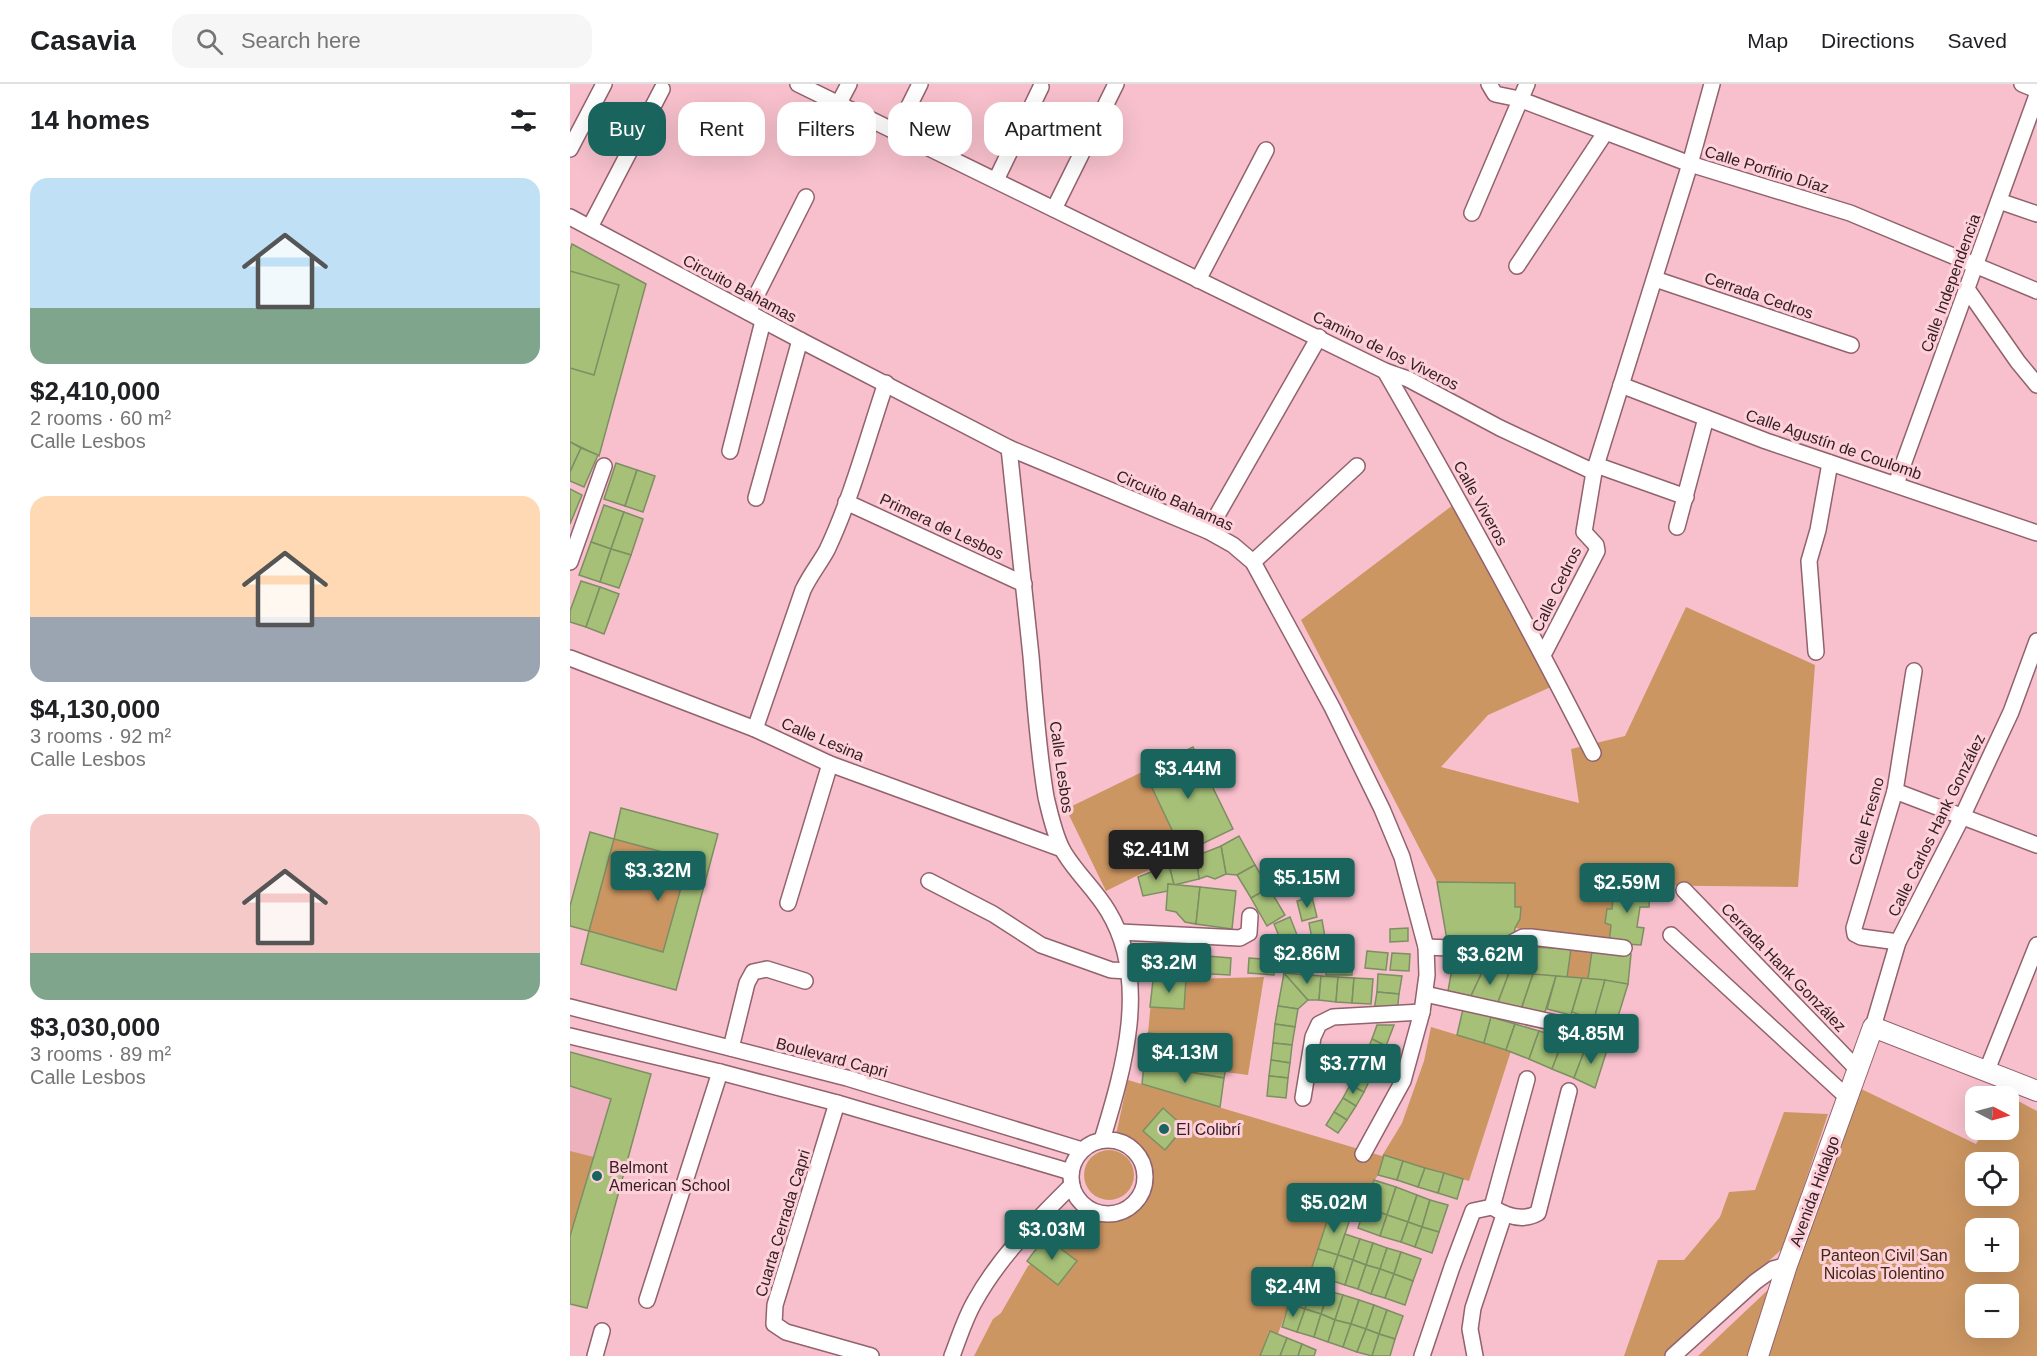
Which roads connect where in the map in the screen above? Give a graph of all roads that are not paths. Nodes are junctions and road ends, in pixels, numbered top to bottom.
1 (604, 84) edge
2 (798, 84) edge
3 (849, 84) edge
4 (920, 84) edge
5 (1116, 84) edge
6 (1489, 84) edge
7 (1527, 84) edge
8 (1712, 84) edge
9 (2022, 84) edge
10 (1041, 87) dead end
11 (662, 89) dead end
12 (2037, 90) edge
13 (2037, 95) edge
14 (1519, 99) junction
15 (837, 102) edge
16 (840, 102) edge
17 (911, 102) edge
18 (1605, 133) junction
19 (570, 149) edge
20 (1266, 150) dead end
21 (946, 156) edge
22 (1690, 164) junction
23 (996, 180) junction
24 (806, 196) dead end
25 (1999, 201) junction
26 (1054, 209) junction
27 (1472, 213) dead end
28 (2037, 214) edge
29 (570, 217) edge
30 (590, 227) junction
31 (1977, 264) junction
32 (1517, 266) dead end
33 (1655, 279) junction
34 (1198, 280) junction
35 (1967, 289) junction
36 (2037, 291) edge
37 (748, 312) junction
38 (763, 321) junction
39 (1319, 338) junction
40 (800, 340) junction
41 (1851, 345) dead end
42 (1385, 371) junction
43 (886, 383) junction
44 (1621, 385) junction
45 (2037, 385) edge
46 (1706, 418) junction
47 (1009, 448) junction
48 (730, 451) dead end
49 (1830, 463) junction
50 (604, 466) dead end
51 (1358, 466) dead end
52 (1595, 469) junction
53 (1896, 484) junction
54 (1686, 497) junction
55 (756, 498) dead end
56 (846, 502) junction
57 (1677, 527) dead end
58 (1208, 531) junction
59 (2037, 533) edge
60 (570, 562) edge
61 (1253, 562) junction
62 (1024, 584) junction
63 (2037, 641) edge
64 (1816, 652) dead end
65 (1543, 655) junction
66 (570, 658) edge
67 (1914, 671) dead end
68 (755, 729) junction
69 (1593, 753) dead end
70 (830, 764) junction
71 (1895, 791) junction
72 (1962, 817) junction
73 (2037, 845) edge
74 (1062, 849) junction
75 (929, 882) dead end
76 (1684, 890) dead end
77 (788, 903) dead end
78 (1250, 916) dead end
79 (1120, 932) junction
80 (1671, 934) dead end
81 (1898, 942) junction
82 (2037, 945) edge
83 (1425, 947) junction
84 (1624, 948) dead end
85 (1129, 971) junction
86 (805, 981) dead end
87 (1425, 994) junction
88 (570, 1007) edge
89 (1422, 1012) junction
90 (1873, 1027) junction
91 (1601, 1032) dead end
92 (570, 1036) edge
93 (731, 1048) junction
94 (1858, 1070) junction
95 (1987, 1070) junction
96 (720, 1072) junction
97 (1527, 1079) dead end
98 (1569, 1091) dead end
99 (2037, 1091) edge
100 (1304, 1098) dead end
101 (1848, 1098) junction
102 (837, 1103) junction
103 (1102, 1140) junction
104 (1082, 1150) junction
105 (1363, 1154) dead end
106 (1071, 1178) junction
107 (1498, 1211) junction
108 (1787, 1265) junction
109 (647, 1300) dead end
110 (602, 1331) dead end
111 (595, 1356) edge
112 (871, 1356) edge
113 (952, 1356) edge
114 (1422, 1356) edge
115 (1475, 1356) edge
116 (1673, 1356) edge
117 (1758, 1356) edge

1 - 19 street
2 - 15 street, Camino de los Viveros
3 - 16 street
4 - 17 street
5 - 26 street
6 - 14 street, Calle Porfirio Díaz
7 - 14 street
8 - 22 street
9 - 12 street
10 - 23 street
11 - 30 street
13 - 25 street, Calle Independencia
14 - 18 street, Calle Porfirio Díaz
14 - 27 street
18 - 22 street, Calle Porfirio Díaz
18 - 32 street
20 - 34 street
21 - 23 street, Camino de los Viveros
22 - 31 street, Calle Porfirio Díaz
22 - 33 street
23 - 26 street, Camino de los Viveros
24 - 37 street
25 - 28 street
25 - 31 street, Calle Independencia
26 - 34 street, Camino de los Viveros
29 - 30 street, Circuito Bahamas
30 - 37 street, Circuito Bahamas
31 - 35 street, Calle Independencia
31 - 36 street, Calle Porfirio Díaz
33 - 41 street, Cerrada Cedros
33 - 44 street
34 - 39 street, Camino de los Viveros
35 - 45 street
35 - 53 street, Calle Independencia
37 - 38 street, Circuito Bahamas
38 - 40 street, Circuito Bahamas
38 - 48 street
39 - 42 street, Camino de los Viveros
39 - 58 street
40 - 43 street, Circuito Bahamas
40 - 55 street
42 - 52 street, Camino de los Viveros
42 - 65 street, Calle Viveros
43 - 47 street, Circuito Bahamas
43 - 56 street
44 - 46 street, Calle Agustín de Coulomb
44 - 52 street
46 - 49 street, Calle Agustín de Coulomb
46 - 54 street
47 - 58 street, Circuito Bahamas
47 - 62 street, Calle Lesbos
49 - 53 street, Calle Agustín de Coulomb
49 - 64 street
50 - 60 street
51 - 61 street
52 - 54 street
52 - 65 street, Calle Cedros
53 - 59 street, Calle Agustín de Coulomb
54 - 57 street
56 - 62 street, Primera de Lesbos
56 - 68 street
58 - 61 street, Circuito Bahamas
61 - 83 street, Circuito Bahamas
62 - 74 street, Calle Lesbos
63 - 72 street, Calle Carlos Hank González
65 - 69 street, Calle Viveros
66 - 68 street, Calle Lesina
67 - 71 street, Calle Fresno
68 - 70 street, Calle Lesina
70 - 74 street, Calle Lesina
70 - 77 street
71 - 72 street
71 - 81 street, Calle Fresno
72 - 73 street
72 - 81 street, Calle Carlos Hank González
74 - 79 street, Calle Lesbos
75 - 85 street
76 - 94 street, Cerrada Hank González
78 - 79 street
79 - 85 street, Calle Lesbos
80 - 101 street
81 - 90 street, Calle Carlos Hank González
82 - 95 street
83 - 84 street
83 - 87 street, Circuito Bahamas
85 - 103 street, Calle Lesbos
86 - 93 street
87 - 89 street, Circuito Bahamas
87 - 91 street
88 - 93 street, Boulevard Capri
89 - 100 street
89 - 105 street, Circuito Bahamas
90 - 94 street, Avenida Hidalgo
90 - 95 street
92 - 96 street
93 - 104 street, Boulevard Capri
94 - 101 street, Avenida Hidalgo
95 - 99 street
96 - 102 street
96 - 109 street
97 - 107 street
98 - 107 street
101 - 108 street, Avenida Hidalgo
102 - 106 street
102 - 112 street, Cuarta Cerrada Capri
103 - 104 street
103 - 106 street
104 - 106 street
106 - 113 street
107 - 114 street
107 - 115 street
108 - 116 street
108 - 117 street, Avenida Hidalgo
110 - 111 street

